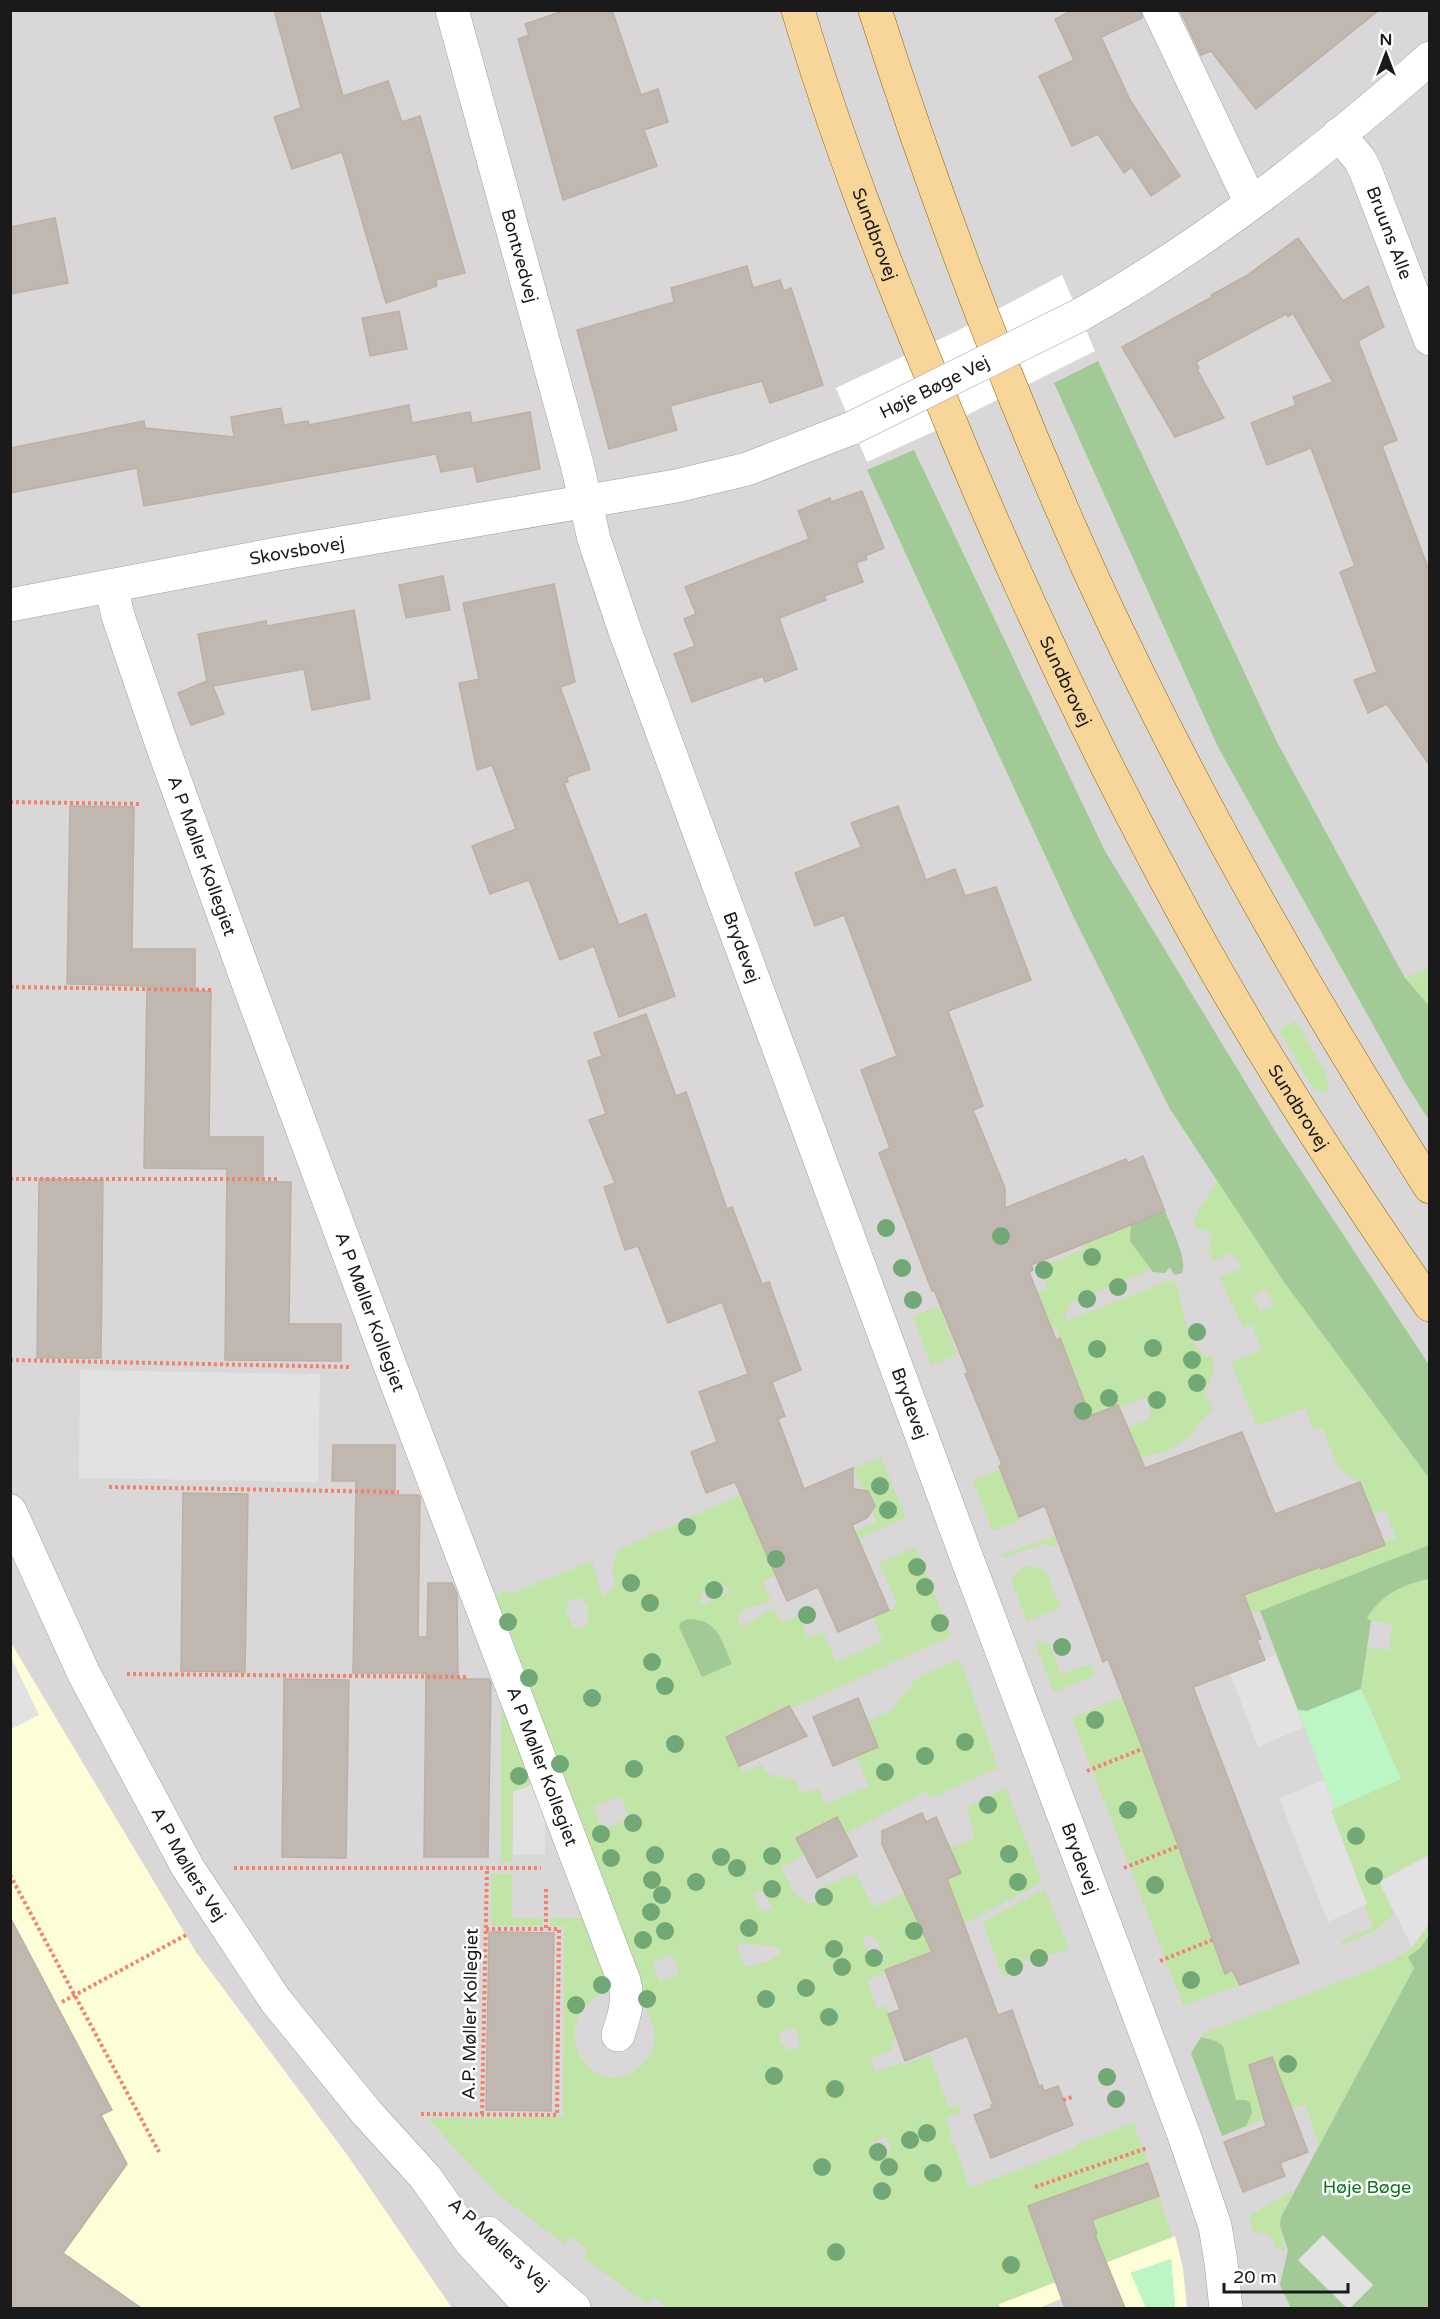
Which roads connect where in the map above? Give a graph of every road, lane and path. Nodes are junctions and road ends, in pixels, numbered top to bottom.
1 (452, 10) edge
2 (798, 10) edge
3 (875, 10) edge
4 (898, 10) edge
5 (1159, 10) edge
6 (1430, 58) edge
7 (1339, 134) junction
8 (1251, 203) junction
9 (964, 271) junction
10 (1430, 339) edge
11 (586, 502) junction
12 (111, 586) junction
13 (10, 605) edge
14 (10, 802) edge
15 (183, 804) junction
16 (10, 987) edge
17 (251, 991) junction
18 (320, 1178) junction
19 (10, 1179) edge
20 (1430, 1187) edge
21 (1430, 1305) edge
22 (10, 1360) edge
23 (391, 1368) junction
24 (109, 1487) dead end
25 (440, 1493) junction
26 (10, 1511) edge
27 (84, 1674) junction
28 (510, 1677) junction
29 (1142, 1749) dead end
30 (1053, 1785) junction
31 (1179, 1846) dead end
32 (577, 1857) junction
33 (188, 1868) junction
34 (487, 1868) junction
35 (545, 1868) junction
36 (10, 1875) edge
37 (1089, 1882) junction
38 (220, 1916) junction
39 (486, 1929) junction
40 (546, 1929) junction
41 (1212, 1940) dead end
42 (1124, 1975) junction
43 (74, 1996) junction
44 (62, 2002) dead end
45 (618, 2035) dead end
46 (1072, 2097) dead end
47 (1063, 2100) dead end
48 (432, 2113) dead end
49 (482, 2114) junction
50 (1143, 2149) dead end
51 (159, 2152) dead end
52 (426, 2178) junction
53 (1035, 2187) dead end
54 (532, 2308) edge
55 (574, 2308) edge
56 (1226, 2308) edge

1 - 11 street, Bontvedvej
2 - 21 main road, Sundbrovej
3 - 9 main road
4 - 9 main road
5 - 8 street
6 - 7 street, Høje Bøge Vej
7 - 8 street, Høje Bøge Vej
7 - 10 street, Bruuns Alle
8 - 11 street, Høje Bøge Vej, bridge
9 - 20 main road
11 - 12 street, Skovsbovej
11 - 30 street, Brydevej
12 - 13 street, Skovsbovej
12 - 15 street, A P Møller Kollegiet
14 - 15 path
15 - 17 street, A P Møller Kollegiet
16 - 17 path
17 - 18 street, A P Møller Kollegiet
18 - 19 path
18 - 23 street, A P Møller Kollegiet
22 - 23 path
23 - 25 street, A P Møller Kollegiet
24 - 25 path
25 - 28 street, A P Møller Kollegiet
26 - 27 street, A P Møllers Vej
27 - 28 path
27 - 33 street, A P Møllers Vej
28 - 32 street, A P Møller Kollegiet
29 - 30 path
30 - 37 street, Brydevej
31 - 37 path
32 - 35 path
32 - 45 street, A P Møller Kollegiet
33 - 34 path
33 - 38 street, A P Møllers Vej
34 - 35 path
34 - 39 path, A.P. Møller Kollegiet
35 - 40 path
36 - 43 path
37 - 42 street, Brydevej
38 - 43 path
38 - 52 street, A P Møllers Vej
39 - 40 path
39 - 49 path, A.P. Møller Kollegiet
40 - 49 path, A.P. Møller Kollegiet
41 - 42 path
42 - 56 street, Brydevej
43 - 44 path
43 - 51 path
46 - 47 path
48 - 49 path
50 - 53 path
52 - 54 street, A P Møllers Vej
52 - 55 street, A P Møllers Vej

